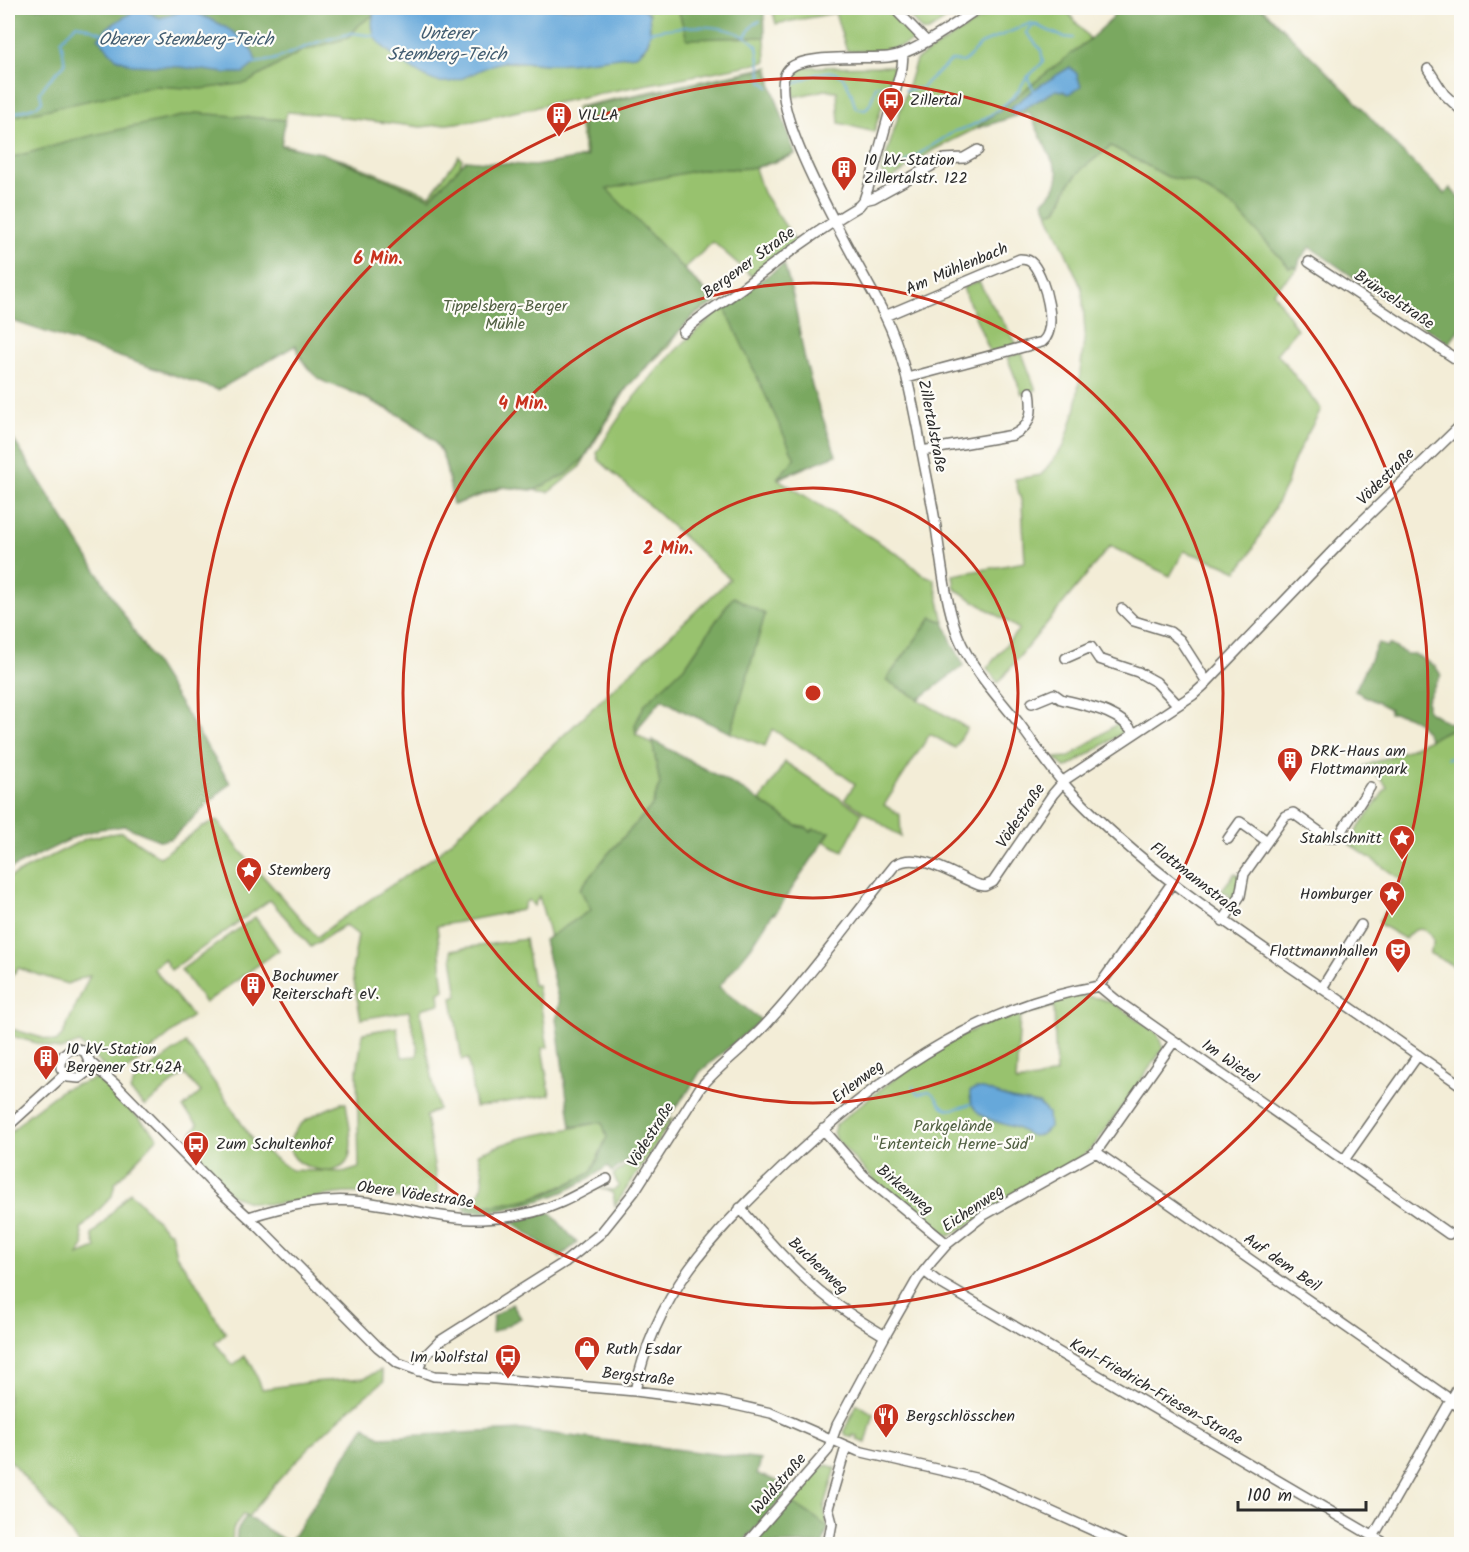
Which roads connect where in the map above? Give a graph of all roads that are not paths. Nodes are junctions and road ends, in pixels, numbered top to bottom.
1 (894, 8) edge
2 (980, 8) edge
3 (926, 41) junction
4 (903, 55) junction
5 (1428, 69) dead end
6 (1461, 111) edge
7 (978, 150) dead end
8 (864, 200) junction
9 (835, 220) junction
10 (1309, 262) dead end
11 (885, 315) junction
12 (683, 332) dead end
13 (1461, 363) edge
14 (908, 378) junction
15 (1030, 392) dead end
16 (1461, 424) edge
17 (922, 451) junction
18 (1122, 609) dead end
19 (1066, 658) dead end
20 (1207, 682) junction
21 (1032, 703) dead end
22 (1178, 705) junction
23 (1134, 733) junction
24 (1063, 783) junction
25 (1370, 787) dead end
26 (1228, 839) dead end
27 (1267, 841) junction
28 (1172, 883) junction
29 (1223, 921) junction
30 (1361, 925) dead end
31 (1099, 986) junction
32 (1322, 988) junction
33 (1174, 1041) junction
34 (1418, 1055) junction
35 (90, 1062) junction
36 (100, 1070) junction
37 (87, 1072) junction
38 (65, 1074) junction
39 (1461, 1086) edge
40 (8, 1126) edge
41 (823, 1129) junction
42 (1096, 1152) junction
43 (1344, 1160) junction
44 (607, 1179) dead end
45 (740, 1208) junction
46 (249, 1217) junction
47 (1449, 1234) dead end
48 (947, 1244) junction
49 (924, 1271) junction
50 (885, 1336) junction
51 (418, 1371) junction
52 (1461, 1381) edge
53 (635, 1391) junction
54 (1451, 1400) junction
55 (1461, 1410) edge
56 (833, 1440) junction
57 (846, 1447) junction
58 (829, 1539) dead end
59 (1372, 1541) edge
60 (746, 1545) edge
61 (1123, 1545) edge
62 (1386, 1545) edge

1 - 3 street
2 - 3 street
3 - 4 street
4 - 8 street
4 - 9 street, Zillertalstraße
5 - 6 street
7 - 8 street
8 - 9 street
9 - 11 street, Zillertalstraße
9 - 12 street, Bergener Straße
10 - 13 street, Brünselstraße
11 - 14 street, Zillertalstraße
11 - 14 street, Am Mühlenbach
14 - 17 street, Zillertalstraße
15 - 17 street
16 - 20 street, Vödestraße
17 - 24 street, Zillertalstraße
18 - 20 street
19 - 22 street
20 - 22 street, Vödestraße
21 - 23 street
22 - 23 street, Vödestraße
23 - 24 street, Vödestraße
24 - 28 street, Flottmannstraße
24 - 51 street, Vödestraße
25 - 27 street
26 - 27 street
27 - 29 street
28 - 29 street, Flottmannstraße
28 - 31 street
29 - 32 street, Flottmannstraße
30 - 32 street
31 - 33 street, Im Wietel
31 - 41 street, Erlenweg
32 - 34 street, Flottmannstraße
33 - 42 street, Eichenweg
33 - 43 street, Im Wietel
34 - 39 street, Flottmannstraße
34 - 43 street
35 - 36 street
35 - 37 street
35 - 38 street
36 - 37 street
36 - 46 street
37 - 38 street
38 - 40 street
41 - 45 street, Erlenweg
41 - 48 street, Birkenweg
42 - 48 street, Eichenweg
42 - 54 street, Auf dem Beil
43 - 47 street, Im Wietel
44 - 46 street, Obere Vödestraße
45 - 50 street, Buchenweg
45 - 53 street, Erlenweg
46 - 51 street
48 - 49 street, Eichenweg
49 - 50 street, Eichenweg
49 - 59 street, Karl-Friedrich-Friesen-Straße
50 - 56 street, Eichenweg
51 - 53 street, Bergstraße
52 - 54 street
53 - 56 street, Bergstraße
54 - 55 street, Auf dem Beil
54 - 59 street
56 - 57 street, Bergstraße
56 - 60 street, Waldstraße
57 - 58 street
57 - 61 street, Bergstraße
59 - 62 street, Karl-Friedrich-Friesen-Straße

